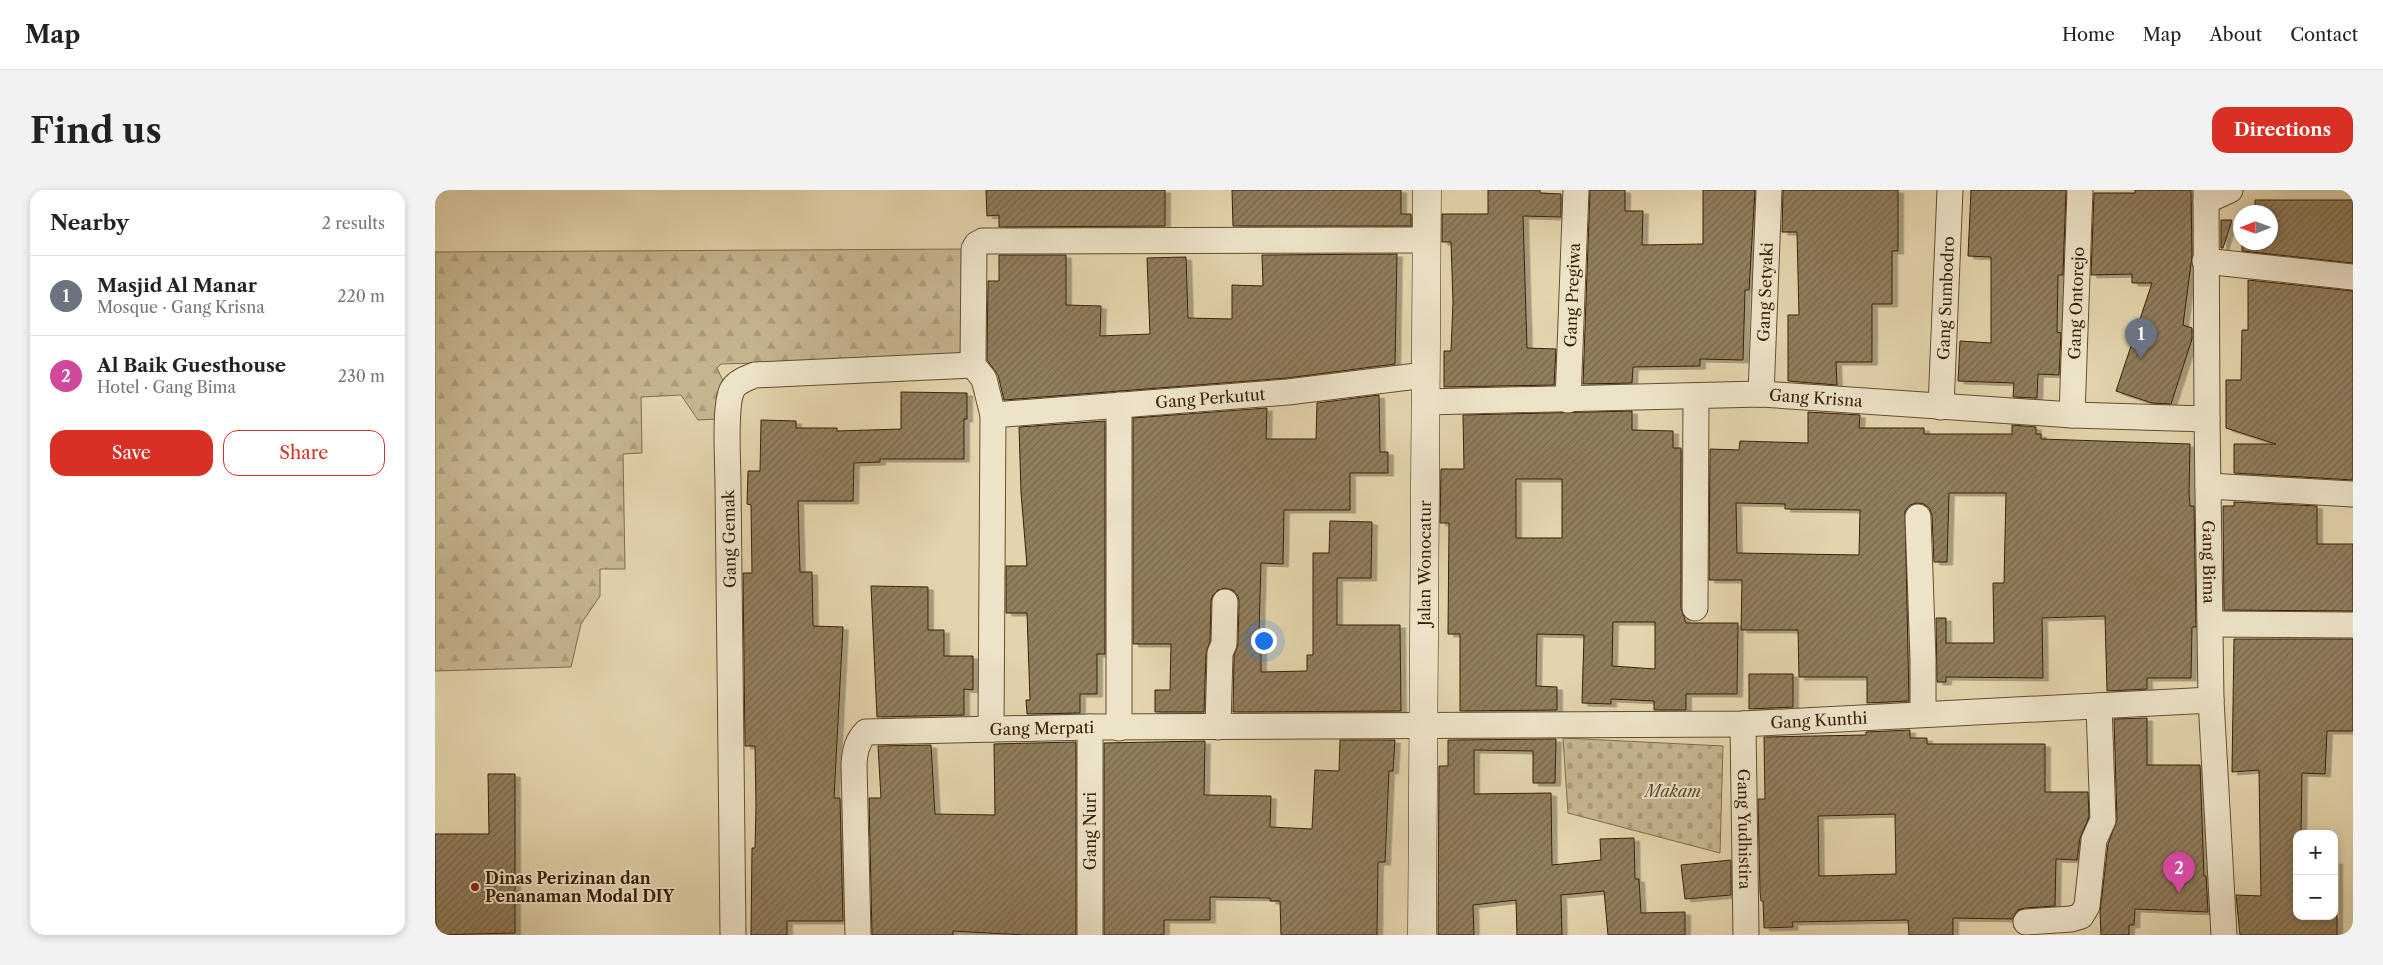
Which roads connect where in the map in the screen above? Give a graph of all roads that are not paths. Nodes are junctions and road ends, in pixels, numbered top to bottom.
1 (1427, 190) edge
2 (1576, 190) edge
3 (1769, 190) edge
4 (1950, 190) edge
5 (2080, 190) edge
6 (2230, 190) edge
7 (2206, 196) edge
8 (1426, 240) junction
9 (2205, 261) junction
10 (2353, 277) edge
11 (973, 365) junction
12 (1425, 375) junction
13 (1761, 394) junction
14 (1696, 396) junction
15 (1568, 400) junction
16 (1425, 402) junction
17 (1119, 405) junction
18 (1941, 407) junction
19 (993, 415) junction
20 (2071, 415) junction
21 (2207, 419) junction
22 (2208, 486) junction
23 (2353, 494) edge
24 (1917, 517) dead end
25 (1225, 602) dead end
26 (1695, 608) dead end
27 (2211, 624) junction
28 (2353, 625) edge
29 (2211, 700) junction
30 (2099, 706) junction
31 (1923, 714) junction
32 (1743, 724) junction
33 (1425, 725) junction
34 (1091, 727) junction
35 (1218, 727) junction
36 (1119, 728) junction
37 (991, 729) junction
38 (2026, 922) dead end
39 (733, 935) edge
40 (858, 935) edge
41 (1090, 935) edge
42 (1422, 935) edge
43 (1746, 935) edge
44 (2225, 935) edge

1 - 8 street, Jalan Wonocatur
2 - 15 street, Gang Pregiwa
3 - 13 street, Gang Setyaki
4 - 18 street, Gang Sumbodro
5 - 20 street, Gang Ontorejo
6 - 7 street
7 - 9 street, Gang Bima
8 - 11 street
8 - 12 street, Jalan Wonocatur
9 - 10 street
9 - 21 street, Gang Bima
11 - 19 street
11 - 39 street, Gang Gemak
12 - 16 street, Jalan Wonocatur
12 - 17 street, Gang Perkutut
13 - 14 street, Gang Krisna
13 - 18 street, Gang Krisna
14 - 15 street, Gang Krisna
14 - 26 street
15 - 16 street, Gang Krisna
16 - 33 street, Jalan Wonocatur
17 - 19 street, Gang Perkutut
17 - 36 street
18 - 20 street, Gang Krisna
19 - 37 street
20 - 21 street, Gang Krisna
21 - 22 street, Gang Bima
22 - 23 street
22 - 27 street, Gang Bima
24 - 31 street
25 - 35 street
27 - 28 street
27 - 29 street, Gang Bima
29 - 30 street, Gang Kunthi
29 - 44 street, Gang Bima
30 - 31 street, Gang Kunthi
30 - 38 street
31 - 32 street, Gang Kunthi
32 - 33 street, Gang Kunthi
32 - 43 street, Gang Yudhistira
33 - 35 street, Gang Merpati
33 - 42 street, Jalan Wonocatur
34 - 36 street, Gang Merpati
34 - 37 street, Gang Merpati
34 - 41 street, Gang Nuri
35 - 36 street, Gang Merpati
37 - 40 street, Gang Merpati

